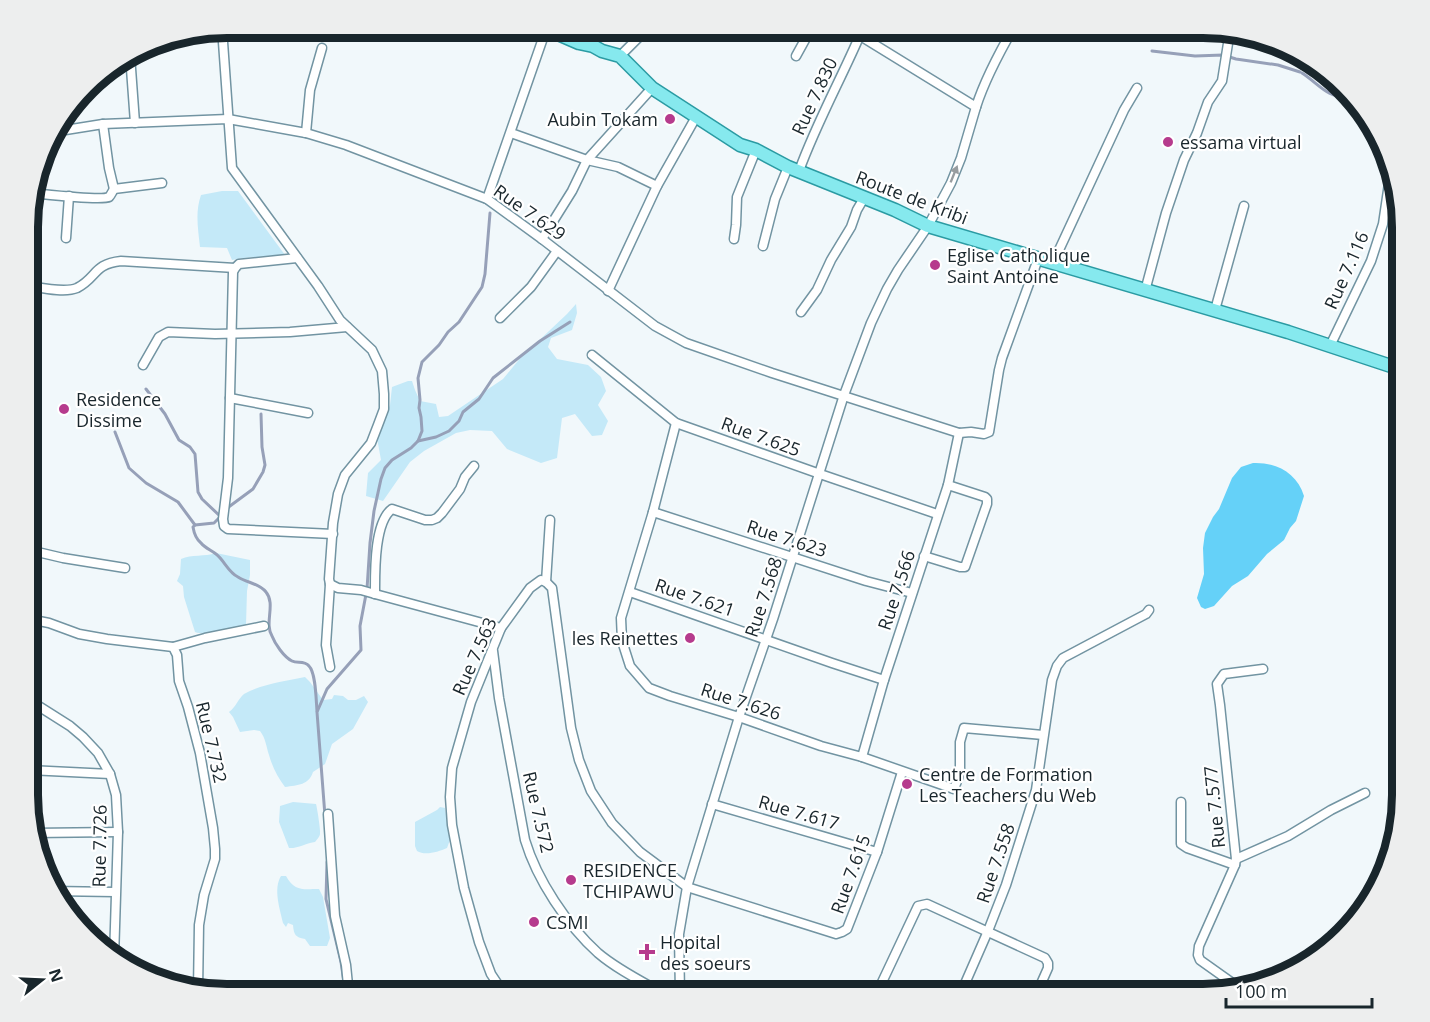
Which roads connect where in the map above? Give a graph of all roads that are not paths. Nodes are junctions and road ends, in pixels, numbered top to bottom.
1 (223, 38) edge
2 (542, 38) edge
3 (567, 38) edge
4 (638, 38) edge
5 (806, 38) edge
6 (859, 38) edge
7 (865, 38) edge
8 (1008, 38) edge
9 (1229, 40) edge
10 (322, 48) dead end
11 (620, 56) junction
12 (796, 56) dead end
13 (131, 64) edge
14 (652, 88) junction
15 (1137, 88) dead end
16 (976, 107) junction
17 (696, 117) junction
18 (228, 119) junction
19 (135, 123) junction
20 (103, 124) junction
21 (64, 130) edge
22 (511, 133) junction
23 (306, 134) junction
24 (756, 150) junction
25 (587, 160) junction
26 (793, 169) junction
27 (162, 183) dead end
28 (657, 186) junction
29 (114, 189) junction
30 (1388, 189) edge
31 (41, 194) edge
32 (69, 196) junction
33 (864, 198) junction
34 (487, 199) junction
35 (1244, 206) dead end
36 (928, 226) junction
37 (66, 238) dead end
38 (542, 239) junction
39 (734, 239) dead end
40 (763, 246) dead end
41 (557, 251) junction
42 (297, 258) junction
43 (1038, 259) junction
44 (1053, 263) junction
45 (235, 268) junction
46 (38, 287) edge
47 (608, 291) junction
48 (1144, 291) junction
49 (1215, 310) junction
50 (801, 312) dead end
51 (500, 318) dead end
52 (346, 327) junction
53 (231, 334) junction
54 (1330, 346) junction
55 (592, 355) dead end
56 (143, 365) dead end
57 (1392, 365) edge
58 (844, 396) junction
59 (230, 398) junction
60 (308, 413) dead end
61 (676, 423) junction
62 (959, 433) junction
63 (474, 466) dead end
64 (820, 474) junction
65 (948, 484) junction
66 (653, 512) junction
67 (937, 514) junction
68 (550, 520) dead end
69 (333, 534) junction
70 (38, 552) edge
71 (924, 556) junction
72 (793, 557) junction
73 (125, 568) dead end
74 (546, 582) junction
75 (330, 584) junction
76 (368, 592) junction
77 (630, 592) junction
78 (912, 593) junction
79 (1149, 610) dead end
80 (38, 621) edge
81 (264, 626) dead end
82 (501, 628) junction
83 (766, 640) junction
84 (173, 647) junction
85 (493, 651) junction
86 (330, 667) dead end
87 (1263, 669) dead end
88 (884, 680) junction
89 (38, 706) edge
90 (740, 717) junction
91 (1043, 735) junction
92 (862, 757) junction
93 (38, 770) edge
94 (902, 772) junction
95 (110, 774) junction
96 (1365, 793) dead end
97 (1181, 802) dead end
98 (712, 804) junction
99 (328, 814) dead end
100 (118, 832) junction
101 (41, 833) edge
102 (877, 852) junction
103 (1236, 862) junction
104 (687, 887) junction
105 (64, 891) edge
106 (115, 892) junction
107 (988, 931) junction
108 (114, 946) edge
109 (198, 982) edge
110 (1231, 982) edge
111 (348, 984) edge
112 (498, 984) edge
113 (646, 984) edge
114 (680, 984) edge
115 (881, 984) edge
116 (965, 984) edge
117 (1041, 984) edge

1 - 18 street
2 - 22 street
3 - 11 main road, Route de Kribi
4 - 11 street
5 - 12 street
6 - 26 street, Rue 7.830
7 - 16 street
8 - 16 street, Rue 7.568
9 - 48 street
10 - 23 street
11 - 14 main road, Route de Kribi
13 - 19 street
14 - 17 main road, Route de Kribi
14 - 25 street
15 - 44 street
36 -> 16 street, Rue 7.568
17 - 24 main road, Route de Kribi
17 - 28 street
18 - 19 street, Rue 7.629
18 - 23 street, Rue 7.629
18 - 42 street
19 - 20 street, Rue 7.629
20 - 21 street, Rue 7.629
20 - 29 street
22 - 25 street
22 - 34 street
23 - 34 street, Rue 7.629
24 - 26 main road, Route de Kribi
24 - 39 street
25 - 28 street
25 - 38 street
26 - 33 main road, Route de Kribi
26 - 40 street, Rue 7.830
27 - 29 street
28 - 47 street
29 - 32 street
30 - 54 street, Rue 7.116
31 - 32 street
32 - 37 street
33 - 36 main road, Route de Kribi
33 - 50 street
34 - 38 street, Rue 7.629
35 - 49 street
36 - 43 main road, Route de Kribi
36 - 58 street, Rue 7.568
38 - 41 street, Rue 7.629
41 - 47 street, Rue 7.629
41 - 51 street
42 - 45 street
42 - 52 street
43 - 44 main road, Route de Kribi
43 - 62 street
44 - 48 main road, Route de Kribi
45 - 46 street
45 - 53 street
47 - 58 street, Rue 7.629
48 - 49 main road, Route de Kribi
49 - 54 main road, Route de Kribi
52 - 53 street
52 - 69 street
53 - 56 street
53 - 59 street
54 - 57 main road, Route de Kribi
55 - 61 street, Rue 7.625
58 - 62 street, Rue 7.629
58 - 64 street, Rue 7.568
59 - 60 street
59 - 69 street
61 - 64 street, Rue 7.625
61 - 66 street, Rue 7.626
62 - 65 street, Rue 7.566
63 - 76 street
64 - 67 street, Rue 7.625
64 - 72 street, Rue 7.568
65 - 67 street, Rue 7.566
65 - 71 street
66 - 72 street, Rue 7.623
66 - 77 street, Rue 7.626
67 - 71 street, Rue 7.566
68 - 74 street
69 - 75 street
70 - 73 street
71 - 78 street, Rue 7.566
72 - 78 street, Rue 7.623
72 - 83 street, Rue 7.568
74 - 82 street, Rue 7.563
74 - 104 street
75 - 76 street
75 - 86 street
76 - 82 street
77 - 83 street, Rue 7.621
77 - 90 street, Rue 7.626
78 - 88 street, Rue 7.566
79 - 91 street, Rue 7.558
80 - 84 street
81 - 84 street
82 - 85 street, Rue 7.563
83 - 88 street, Rue 7.621
83 - 90 street, Rue 7.568
84 - 109 street, Rue 7.732
85 - 112 street, Rue 7.563
85 - 113 street, Rue 7.572
87 - 103 street, Rue 7.577
88 - 92 street, Rue 7.566
89 - 95 street, Rue 7.726
90 - 92 street, Rue 7.626
90 - 98 street, Rue 7.568
91 - 94 street, Rue 7.626
91 - 107 street, Rue 7.558
92 - 94 street, Rue 7.626
93 - 95 street
94 - 102 street, Rue 7.615
95 - 100 street, Rue 7.726
96 - 103 street
97 - 103 street
98 - 102 street, Rue 7.617
98 - 104 street, Rue 7.568
99 - 111 street
100 - 101 street
100 - 106 street, Rue 7.726
102 - 104 street, Rue 7.615
103 - 110 street, Rue 7.577
104 - 114 street, Rue 7.568
105 - 106 street
106 - 108 street, Rue 7.726
107 - 115 street
107 - 116 street, Rue 7.558
107 - 117 street

